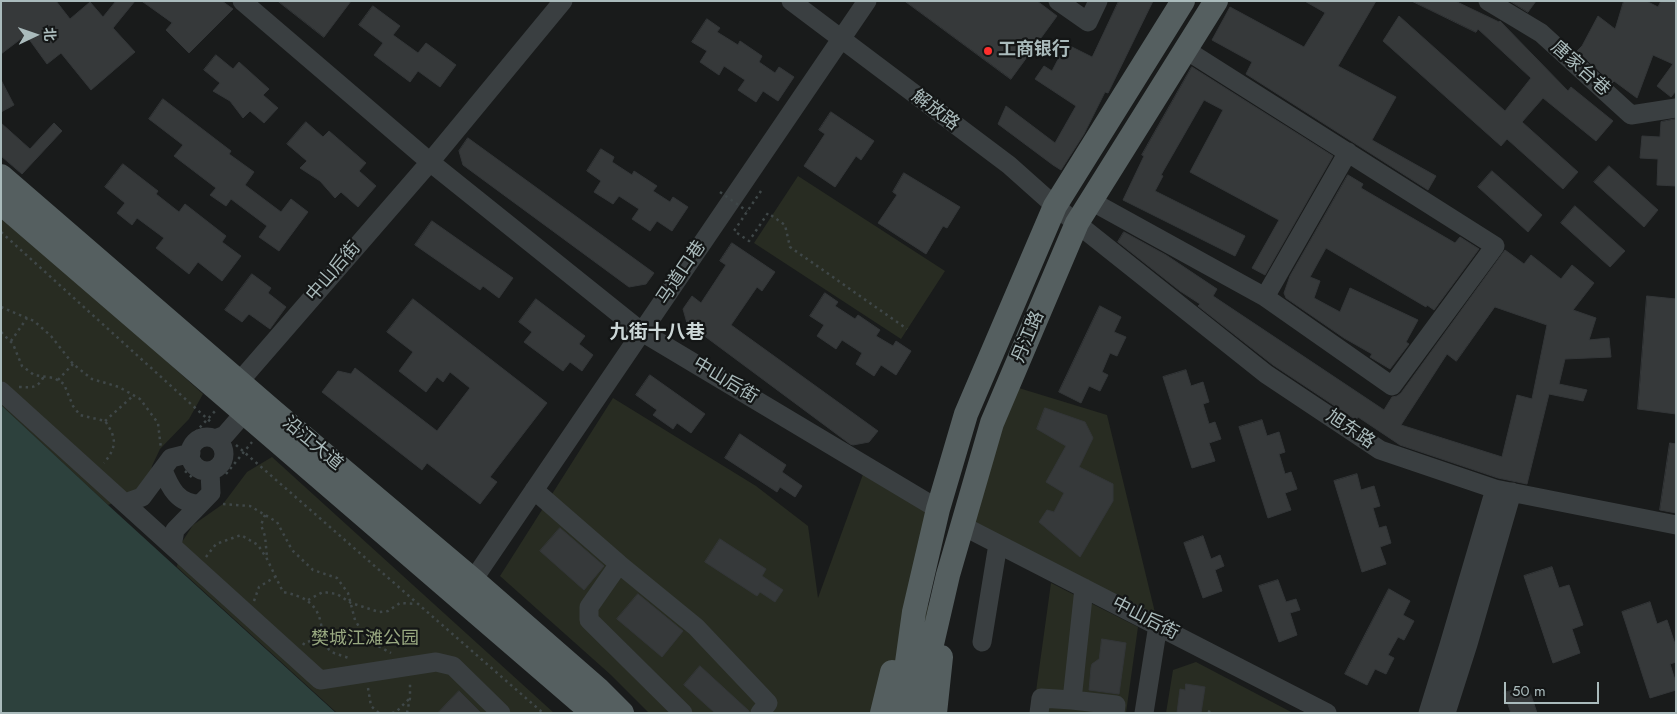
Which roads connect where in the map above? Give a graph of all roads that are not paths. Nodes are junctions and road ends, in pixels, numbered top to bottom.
1 (242, 1) edge
2 (563, 1) edge
3 (791, 1) edge
4 (867, 1) edge
5 (1058, 1) edge
6 (1098, 1) edge
7 (1183, 1) edge
8 (1216, 1) edge
9 (1488, 1) edge
10 (840, 40) junction
11 (1186, 50) junction
12 (1676, 108) edge
13 (1348, 152) junction
14 (430, 162) junction
15 (1, 176) edge
16 (1091, 201) junction
17 (1, 202) edge
18 (1055, 206) junction
19 (1078, 223) junction
20 (1264, 297) junction
21 (642, 332) junction
22 (233, 389) junction
23 (4, 394) edge
24 (245, 412) junction
25 (220, 440) junction
26 (190, 446) junction
27 (167, 464) junction
28 (210, 471) junction
29 (534, 490) junction
30 (1503, 490) junction
31 (205, 498) junction
32 (125, 503) junction
33 (938, 509) junction
34 (1676, 525) edge
35 (963, 526) junction
36 (998, 544) junction
37 (172, 546) junction
38 (619, 564) junction
39 (473, 580) junction
40 (1084, 588) junction
41 (1158, 625) junction
42 (982, 642) dead end
43 (1072, 700) junction
44 (909, 710) edge
45 (501, 713) edge
46 (592, 713) edge
47 (622, 713) edge
48 (683, 713) edge
49 (760, 713) edge
50 (1039, 713) edge
51 (1115, 713) edge
52 (1144, 713) edge
53 (1327, 713) edge
54 (1428, 713) edge
55 (1446, 713) edge

1 - 14 street, 中山后街
2 - 14 street
3 - 10 street, 解放路
4 - 10 street, 马道口巷
5 - 6 street
7 - 18 main road, 丹江路
8 - 11 main road, 丹江路
9 - 12 street, 唐家台巷
10 - 18 street, 解放路
10 - 21 street, 马道口巷
11 - 13 street
11 - 16 main road, 丹江路
13 - 20 street
13 - 20 street
14 - 21 street, 中山后街
14 - 22 street, 中山后街
15 - 22 main road, 沿江大道
16 - 19 main road, 丹江路
16 - 20 street
17 - 22 main road, 沿江大道
18 - 19 street, 解放路
18 - 33 main road, 丹江路
19 - 30 street, 旭东路
19 - 35 main road, 丹江路
21 - 29 street, 马道口巷
21 - 33 street, 中山后街
22 - 24 main road, 沿江大道
22 - 39 main road, 沿江大道
23 - 32 street
24 - 25 street
24 - 46 main road, 沿江大道
25 - 26 street
25 - 28 street
26 - 27 street
26 - 28 street
27 - 31 street
27 - 32 street
28 - 31 street
29 - 38 street
29 - 39 street, 马道口巷
30 - 34 street, 旭东路
30 - 54 street
30 - 55 street
31 - 37 street
32 - 37 street
33 - 44 main road, 丹江路
35 - 36 street, 中山后街
35 - 44 main road, 丹江路
36 - 40 street, 中山后街
36 - 42 street
37 - 45 street
38 - 48 street
38 - 49 street
39 - 47 main road, 沿江大道
40 - 41 street, 中山后街
40 - 43 street
41 - 52 street
41 - 53 street, 中山后街
43 - 50 street
43 - 51 street

